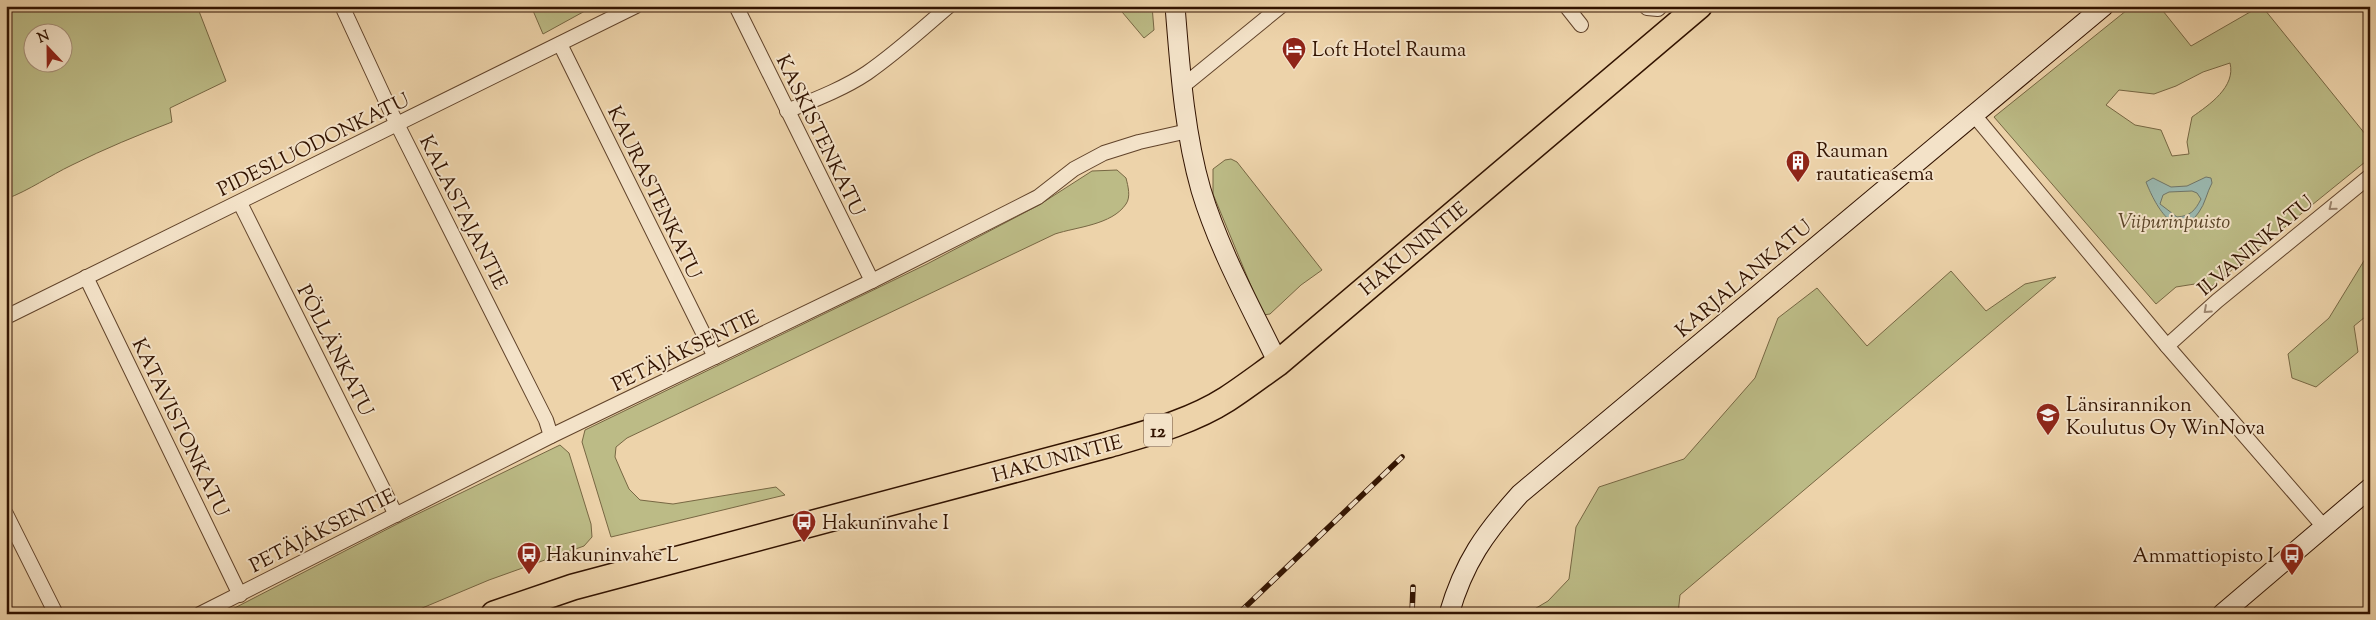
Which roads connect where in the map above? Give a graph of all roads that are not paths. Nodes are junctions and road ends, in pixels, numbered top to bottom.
1 (342, 6) edge
2 (636, 6) edge
3 (736, 6) edge
4 (949, 6) edge
5 (1175, 6) edge
6 (1281, 6) edge
7 (1566, 6) edge
8 (1699, 6) edge
9 (2104, 6) edge
10 (1581, 25) dead end
11 (560, 44) junction
12 (1183, 86) junction
13 (787, 111) junction
14 (1974, 115) junction
15 (398, 125) junction
16 (1188, 132) junction
17 (2370, 176) edge
18 (240, 202) junction
19 (86, 277) junction
20 (872, 281) junction
21 (6, 316) edge
22 (2167, 346) junction
23 (715, 357) junction
24 (1278, 363) junction
25 (551, 436) junction
26 (2370, 488) edge
27 (6, 514) edge
28 (396, 515) junction
29 (2324, 527) junction
30 (240, 595) junction
31 (56, 614) edge
32 (200, 614) edge
33 (494, 614) edge
34 (1448, 614) edge
35 (2222, 614) edge

1 - 15 street, KALASTAJANTIE
2 - 11 street, PIDESLUODONKATU
3 - 13 street, KASKISTENKATU
4 - 13 street
5 - 12 main road
6 - 12 street
7 - 10 street
8 - 24 highway, HAKUNINTIE / 12
9 - 14 main road, KARJALANKATU
11 - 15 street, PIDESLUODONKATU
11 - 23 street, KAURASTENKATU
12 - 16 main road
13 - 20 street, KASKISTENKATU
14 - 22 street
14 - 34 main road, KARJALANKATU
15 - 18 street, PIDESLUODONKATU
15 - 25 street, KALASTAJANTIE
16 - 20 street, PETÄJÄKSENTIE
16 - 24 main road
17 -> 22 street, ILVANINKATU
18 - 19 street, PIDESLUODONKATU
18 - 28 street, PÖLLÄNKATU
19 - 21 street, PIDESLUODONKATU
19 - 30 street, KATAVISTONKATU
20 - 23 street, PETÄJÄKSENTIE
22 - 29 street
23 - 25 street, PETÄJÄKSENTIE
24 - 33 highway, HAKUNINTIE / 12
25 - 28 street, PETÄJÄKSENTIE
26 - 29 main road
27 - 31 street
28 - 30 street, PETÄJÄKSENTIE
29 - 35 main road
30 - 32 street, PETÄJÄKSENTIE

